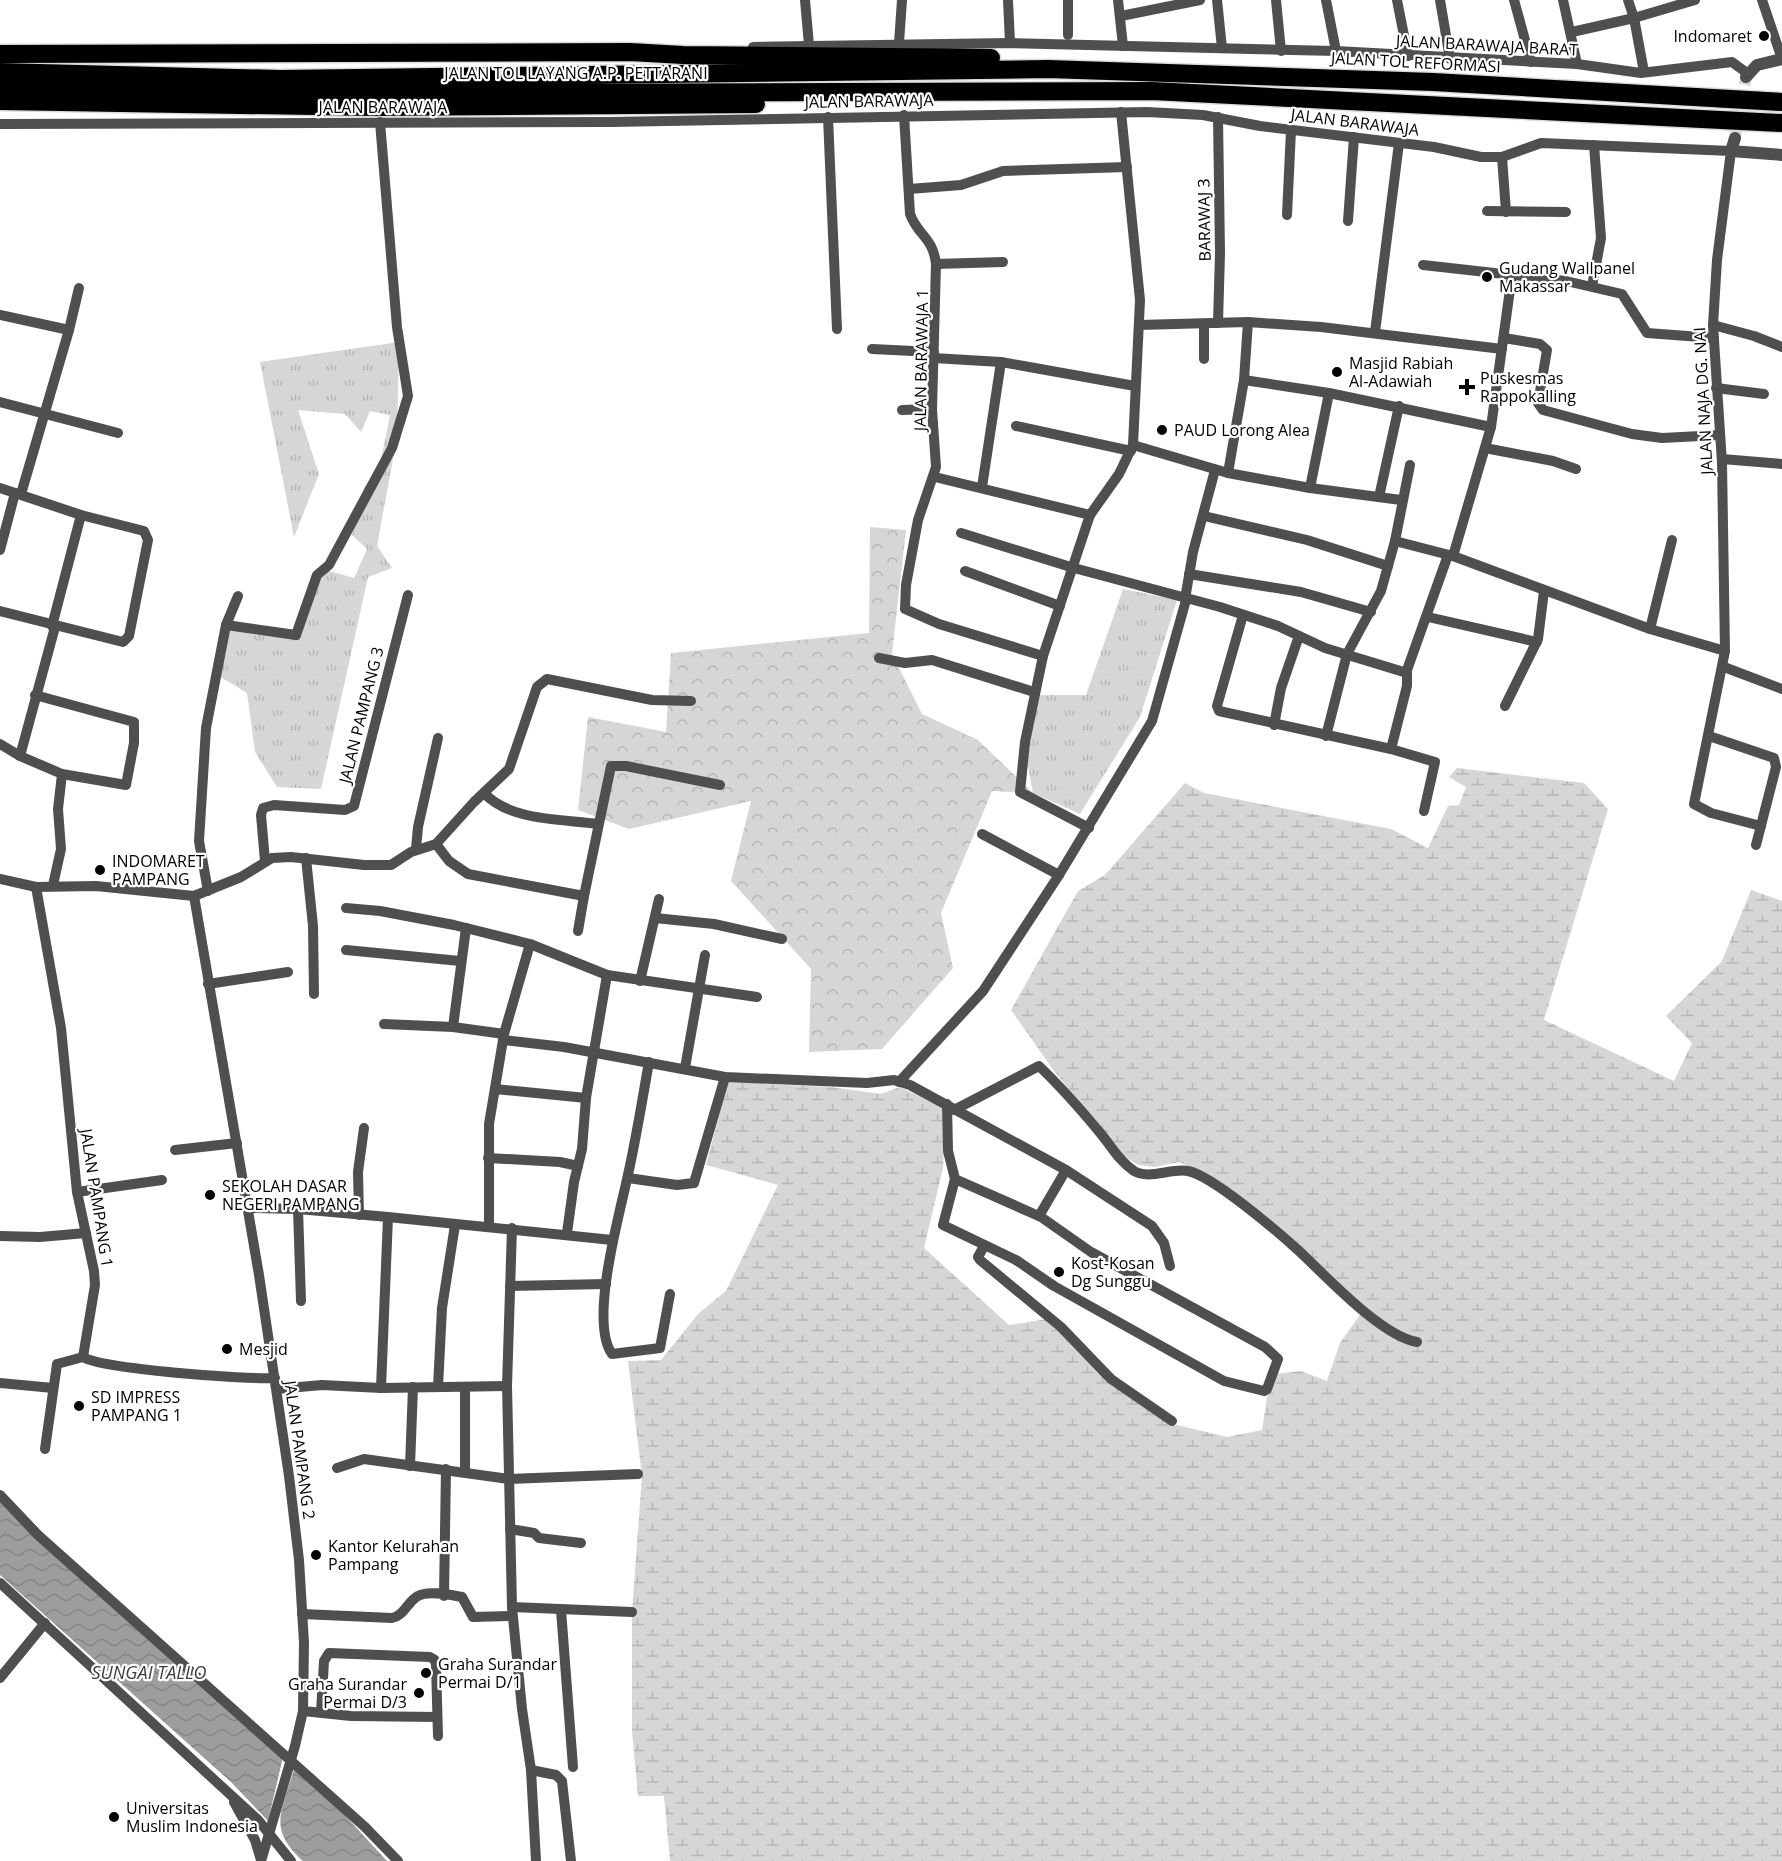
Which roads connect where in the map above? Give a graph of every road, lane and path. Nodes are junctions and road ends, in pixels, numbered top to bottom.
1 (805, 0) edge
2 (902, 0) edge
3 (1008, 0) edge
4 (1068, 0) edge
5 (1118, 0) edge
6 (1200, 0) edge
7 (1217, 0) edge
8 (1276, 0) edge
9 (1326, 0) edge
10 (1397, 0) edge
11 (1440, 0) edge
12 (1514, 0) edge
13 (1563, 0) edge
14 (1628, 0) edge
15 (1695, 0) edge
16 (1762, 0) edge
17 (1121, 16) junction
18 (1635, 18) junction
19 (1572, 32) junction
20 (1068, 35) dead end
21 (1010, 43) junction
22 (899, 44) junction
23 (809, 45) junction
24 (1123, 46) junction
25 (1222, 48) junction
26 (630, 51) junction
27 (1281, 51) junction
28 (1336, 51) junction
29 (0, 54) edge
30 (1408, 56) junction
31 (1450, 59) junction
32 (1782, 59) edge
33 (1532, 62) junction
34 (1578, 64) junction
35 (1047, 69) joint
36 (1173, 71) junction
37 (0, 72) edge
38 (1644, 72) junction
39 (1746, 75) joint
40 (0, 88) edge
41 (1003, 92) junction
42 (0, 101) edge
43 (1782, 102) edge
44 (1121, 112) junction
45 (904, 116) junction
46 (828, 117) junction
47 (1218, 117) junction
48 (380, 122) junction
49 (1782, 123) edge
50 (0, 124) edge
51 (1291, 129) junction
52 (1354, 137) junction
53 (1735, 138) tunnel mouth
54 (1399, 142) junction
55 (1594, 145) junction
56 (1731, 151) junction
57 (1782, 154) edge
58 (1502, 158) junction
59 (1127, 167) junction
60 (909, 189) junction
61 (1487, 211) dead end
62 (1506, 212) junction
63 (1566, 212) dead end
64 (1287, 215) dead end
65 (1348, 221) dead end
66 (1003, 262) dead end
67 (936, 264) junction
68 (1423, 265) dead end
69 (1512, 275) junction
70 (1592, 286) junction
71 (79, 288) dead end
72 (0, 315) edge
73 (1248, 322) junction
74 (1218, 323) junction
75 (1204, 324) junction
76 (1139, 325) junction
77 (1713, 325) junction
78 (837, 329) dead end
79 (69, 330) junction
80 (1375, 332) junction
81 (1714, 338) junction
82 (1503, 344) junction
83 (1782, 347) edge
84 (872, 349) dead end
85 (934, 355) junction
86 (1204, 359) dead end
87 (1001, 362) junction
88 (1244, 380) junction
89 (1135, 386) junction
90 (1716, 388) junction
91 (1329, 393) junction
92 (1764, 394) dead end
93 (0, 402) edge
94 (1399, 406) junction
95 (932, 409) junction
96 (902, 411) dead end
97 (45, 412) junction
98 (1016, 426) dead end
99 (1491, 427) junction
100 (118, 432) dead end
101 (1720, 435) junction
102 (1132, 448) junction
103 (1485, 448) junction
104 (1722, 459) junction
105 (1782, 464) edge
106 (1410, 465) dead end
107 (1576, 469) dead end
108 (1215, 470) junction
109 (1228, 473) junction
110 (935, 477) junction
111 (982, 487) junction
112 (0, 488) edge
113 (1310, 488) junction
114 (18, 494) junction
115 (1379, 497) junction
116 (1401, 500) junction
117 (81, 515) junction
118 (1090, 515) junction
119 (1204, 516) junction
120 (961, 533) dead end
121 (1672, 540) dead end
122 (1395, 541) junction
123 (0, 550) edge
124 (1451, 556) junction
125 (1388, 566) junction
126 (1074, 568) junction
127 (965, 571) dead end
128 (1189, 574) junction
129 (1544, 591) junction
130 (408, 595) dead end
131 (238, 596) dead end
132 (1186, 599) junction
133 (1060, 606) junction
134 (0, 611) edge
135 (1371, 612) junction
136 (1243, 615) junction
137 (1428, 617) junction
138 (53, 626) junction
139 (226, 626) junction
140 (1650, 628) junction
141 (1299, 636) junction
142 (1537, 642) junction
143 (1725, 651) junction
144 (1347, 654) junction
145 (1043, 656) junction
146 (879, 658) dead end
147 (1724, 667) junction
148 (1407, 673) junction
149 (1782, 689) edge
150 (1034, 692) junction
151 (35, 695) junction
152 (691, 701) dead end
153 (1505, 706) dead end
154 (1274, 725) junction
155 (1326, 736) junction
156 (1709, 736) junction
157 (438, 738) dead end
158 (0, 744) edge
159 (1391, 749) junction
160 (20, 756) junction
161 (62, 774) junction
162 (720, 785) dead end
163 (484, 793) junction
164 (1424, 812) dead end
165 (598, 824) junction
166 (1761, 826) junction
167 (1089, 828) junction
168 (982, 834) dead end
169 (436, 844) junction
170 (1756, 845) dead end
171 (416, 849) junction
172 (306, 858) junction
173 (265, 861) junction
174 (1059, 875) junction
175 (0, 879) edge
176 (53, 885) junction
177 (36, 887) junction
178 (208, 891) junction
179 (194, 896) junction
180 (584, 896) junction
181 (659, 899) dead end
182 (346, 909) dead end
183 (655, 918) junction
184 (466, 928) junction
185 (578, 931) dead end
186 (782, 939) dead end
187 (530, 944) junction
188 (346, 950) dead end
189 (705, 955) dead end
190 (460, 961) junction
191 (288, 972) dead end
192 (607, 975) junction
193 (640, 981) junction
194 (208, 984) junction
195 (700, 987) junction
196 (314, 994) dead end
197 (757, 996) dead end
198 (384, 1024) dead end
199 (453, 1027) junction
200 (503, 1037) junction
201 (595, 1052) junction
202 (649, 1062) junction
203 (685, 1068) junction
204 (725, 1077) junction
205 (899, 1082) junction
206 (495, 1089) junction
207 (586, 1098) junction
208 (950, 1107) junction
209 (364, 1128) dead end
210 (237, 1143) junction
211 (175, 1150) dead end
212 (488, 1158) junction
213 (578, 1166) junction
214 (1066, 1170) junction
215 (628, 1178) junction
216 (955, 1179) junction
217 (162, 1180) dead end
218 (77, 1192) junction
219 (248, 1208) junction
220 (298, 1209) junction
221 (359, 1215) junction
222 (388, 1216) junction
223 (1039, 1216) junction
224 (455, 1225) junction
225 (489, 1226) junction
226 (512, 1228) junction
227 (86, 1233) junction
228 (567, 1233) junction
229 (0, 1236) edge
230 (612, 1240) junction
231 (984, 1246) junction
232 (1170, 1266) dead end
233 (606, 1284) junction
234 (510, 1286) junction
235 (670, 1294) dead end
236 (301, 1301) dead end
237 (1417, 1342) dead end
238 (83, 1357) junction
239 (0, 1383) edge
240 (276, 1384) junction
241 (507, 1386) junction
242 (438, 1387) junction
243 (465, 1387) junction
244 (53, 1388) junction
245 (381, 1388) junction
246 (413, 1388) junction
247 (1172, 1421) dead end
248 (45, 1449) dead end
249 (410, 1466) junction
250 (337, 1467) dead end
251 (446, 1469) junction
252 (465, 1472) junction
253 (638, 1474) dead end
254 (509, 1479) junction
255 (0, 1495) edge
256 (510, 1529) junction
257 (581, 1543) dead end
258 (0, 1583) edge
259 (444, 1596) junction
260 (561, 1610) junction
261 (512, 1612) junction
262 (632, 1612) dead end
263 (302, 1614) junction
264 (45, 1623) junction
265 (0, 1678) edge
266 (303, 1711) junction
267 (321, 1712) junction
268 (437, 1717) junction
269 (438, 1736) dead end
270 (290, 1763) junction
271 (573, 1767) dead end
272 (531, 1770) junction
273 (229, 1794) junction
274 (271, 1835) junction
275 (261, 1861) edge
276 (291, 1861) edge
277 (398, 1861) edge
278 (536, 1861) edge
279 (571, 1861) edge

1 - 23 street
2 - 22 street
3 - 21 street
4 - 20 street
5 - 17 street
6 - 17 street
7 - 25 street
8 - 27 street
9 - 28 street
10 - 30 street
11 - 31 street
12 - 33 street
13 - 19 street
14 - 18 street
15 - 18 street
16 - 32 street
17 - 24 street
18 - 19 street
18 - 38 street
19 - 34 street
21 - 22 street, JALAN BARAWAJA BARAT
21 - 24 street, JALAN BARAWAJA BARAT
22 - 23 street, JALAN BARAWAJA BARAT
23 - 26 street, JALAN BARAWAJA BARAT
24 - 25 street, JALAN BARAWAJA BARAT
25 - 27 street, JALAN BARAWAJA BARAT
26 - 29 highway
26 - 36 highway
27 - 28 street, JALAN BARAWAJA BARAT
28 - 30 street, JALAN BARAWAJA BARAT
30 - 31 street, JALAN BARAWAJA BARAT
31 - 33 street, JALAN BARAWAJA BARAT
32 - 39 street
33 - 34 street, JALAN BARAWAJA BARAT
34 - 38 street, JALAN BARAWAJA BARAT
35 - 36 highway, JALAN TOL REFORMASI
35 - 37 highway, JALAN TOL LAYANG A.P. PETTARANI
36 - 43 highway, JALAN TOL REFORMASI
38 - 39 street, JALAN BARAWAJA BARAT
40 - 41 highway, JALAN TOL LAYANG A.P. PETTARANI
41 - 42 highway
41 - 49 highway, JALAN TOL LAYANG A.P. PETTARANI
44 - 45 street, JALAN BARAWAJA
44 - 47 street, JALAN BARAWAJA
44 - 59 street
45 - 46 street, JALAN BARAWAJA
45 - 60 street, JALAN BARAWAJA 1
46 - 48 street, JALAN BARAWAJA
46 - 78 street
47 - 51 street, JALAN BARAWAJA
47 - 74 street, BARAWAJ 3
48 - 50 street, JALAN BARAWAJA
48 - 139 street
51 - 52 street, JALAN BARAWAJA
51 - 64 street
52 - 54 street, JALAN BARAWAJA
52 - 65 street
53 - 56 street
54 - 58 street, JALAN BARAWAJA
54 - 80 street
55 - 56 street, JALAN BARAWAJA
55 - 58 street, JALAN BARAWAJA
55 - 70 street
56 - 57 street
56 - 77 street, JALAN NAJA DG. NAI
58 - 62 street
59 - 60 street
59 - 76 street
60 - 67 street, JALAN BARAWAJA 1
61 - 62 street
62 - 63 street
66 - 67 street
67 - 85 street, JALAN BARAWAJA 1
68 - 69 street
69 - 70 street
69 - 82 street
70 - 81 street
71 - 79 street
72 - 79 street
73 - 74 street
73 - 80 street
73 - 88 street
74 - 75 street
75 - 76 street
75 - 86 street
76 - 89 street
77 - 81 street, JALAN NAJA DG. NAI
77 - 83 street
79 - 97 street
80 - 82 street
81 - 90 street, JALAN NAJA DG. NAI
82 - 99 street
82 - 101 street
84 - 85 street
85 - 87 street
85 - 95 street, JALAN BARAWAJA 1
87 - 89 street
87 - 111 street
88 - 91 street
88 - 109 street
89 - 102 street
90 - 92 street
90 - 101 street, JALAN NAJA DG. NAI
91 - 94 street
91 - 113 street
93 - 97 street
94 - 99 street
94 - 115 street
95 - 96 street
95 - 110 street, JALAN BARAWAJA 1
97 - 100 street
97 - 114 street
98 - 102 street
99 - 103 street
101 - 104 street, JALAN NAJA DG. NAI
102 - 108 street
102 - 118 street
103 - 107 street
103 - 124 street
104 - 105 street
104 - 143 street, JALAN NAJA DG. NAI
106 - 116 street
108 - 109 street
108 - 119 street
109 - 113 street
110 - 111 street
110 - 145 street, JALAN BARAWAJA 1
111 - 118 street
112 - 114 street
113 - 115 street
114 - 117 street
114 - 123 street
115 - 116 street
116 - 122 street
117 - 138 street
117 - 138 street
118 - 126 street
119 - 125 street
119 - 128 street
120 - 126 street
121 - 140 street
122 - 124 street
122 - 125 street
124 - 129 street
124 - 137 street
125 - 135 street
126 - 132 street
126 - 133 street
127 - 133 street
128 - 132 street
128 - 135 street
129 - 140 street
129 - 142 street
130 - 173 street, JALAN PAMPANG 3
131 - 139 street
132 - 136 street
132 - 167 street
133 - 145 street
134 - 138 street
135 - 144 street
136 - 141 street
136 - 154 street
137 - 142 street
137 - 148 street
138 - 151 street
139 - 178 street
140 - 143 street
141 - 144 street
141 - 154 street
142 - 153 street
143 - 147 street, JALAN NAJA DG. NAI
144 - 148 street
144 - 155 street
145 - 150 street
146 - 150 street
147 - 149 street
147 - 156 street, JALAN NAJA DG. NAI
148 - 159 street
150 - 167 street
151 - 160 street
151 - 161 street
152 - 163 street
154 - 155 street
155 - 159 street
156 - 166 street
156 - 166 street, JALAN NAJA DG. NAI
157 - 171 street
158 - 160 street
159 - 164 street
160 - 161 street
161 - 176 street
162 - 165 street
163 - 165 street
163 - 169 street
165 - 180 street
166 - 170 street
167 - 174 street
168 - 174 street
169 - 171 street
169 - 180 street
171 - 172 street
172 - 173 street
172 - 196 street
173 - 178 street
174 - 205 street
175 - 177 street
176 - 177 street
176 - 179 street
177 - 218 street, JALAN PAMPANG 1
178 - 179 street
179 - 194 street, JALAN PAMPANG 2
180 - 185 street
181 - 183 street
182 - 184 street
183 - 186 street
183 - 193 street
184 - 187 street
184 - 190 street
187 - 192 street
187 - 200 street
188 - 190 street
189 - 195 street
190 - 199 street
191 - 194 street
192 - 193 street
192 - 201 street
193 - 195 street
194 - 210 street, JALAN PAMPANG 2
195 - 197 street
195 - 203 street
198 - 199 street
199 - 200 street
200 - 201 street
200 - 206 street
201 - 202 street
201 - 207 street
202 - 203 street
202 - 215 street
203 - 204 street
204 - 205 street
204 - 215 street
205 - 208 street
206 - 207 street
206 - 212 street
207 - 213 street
208 - 214 street
208 - 216 street
208 - 237 street
209 - 221 street
210 - 211 street
210 - 219 street, JALAN PAMPANG 2
212 - 213 street
212 - 225 street
213 - 228 street
214 - 223 street
214 - 232 street
215 - 230 street
216 - 223 street
216 - 231 street
217 - 218 street
218 - 227 street, JALAN PAMPANG 1
219 - 220 street
219 - 240 street, JALAN PAMPANG 2
220 - 221 street
220 - 236 street
221 - 222 street
222 - 224 street
222 - 245 street
223 - 231 street
224 - 225 street
224 - 242 street
225 - 226 street
226 - 228 street
226 - 234 street
227 - 229 street
227 - 238 street, JALAN PAMPANG 1
228 - 230 street
230 - 233 street
231 - 247 street
233 - 234 street
233 - 235 street
234 - 241 street
238 - 240 street
238 - 244 street
239 - 244 street
240 - 245 street
240 - 263 street, JALAN PAMPANG 2
241 - 243 street
241 - 254 street
242 - 243 street
242 - 246 street
243 - 252 street
244 - 248 street
245 - 246 street
246 - 249 street
249 - 250 street
249 - 251 street
251 - 252 street
251 - 259 street
252 - 254 street
253 - 254 street
254 - 256 street
255 - 270 street
256 - 257 street
256 - 261 street
258 - 264 street
259 - 261 street
259 - 263 street
260 - 261 street
260 - 262 street
260 - 271 street
261 - 272 street
263 - 266 street, JALAN PAMPANG 2
264 - 265 street
264 - 273 street
266 - 267 street
266 - 270 street, JALAN PAMPANG 2
267 - 268 street
267 - 268 street
268 - 269 street
270 - 274 street, JALAN PAMPANG 2
270 - 277 street
272 - 278 street
272 - 279 street
273 - 274 street
273 - 275 street
274 - 275 street, JALAN PAMPANG 2
274 - 276 street

